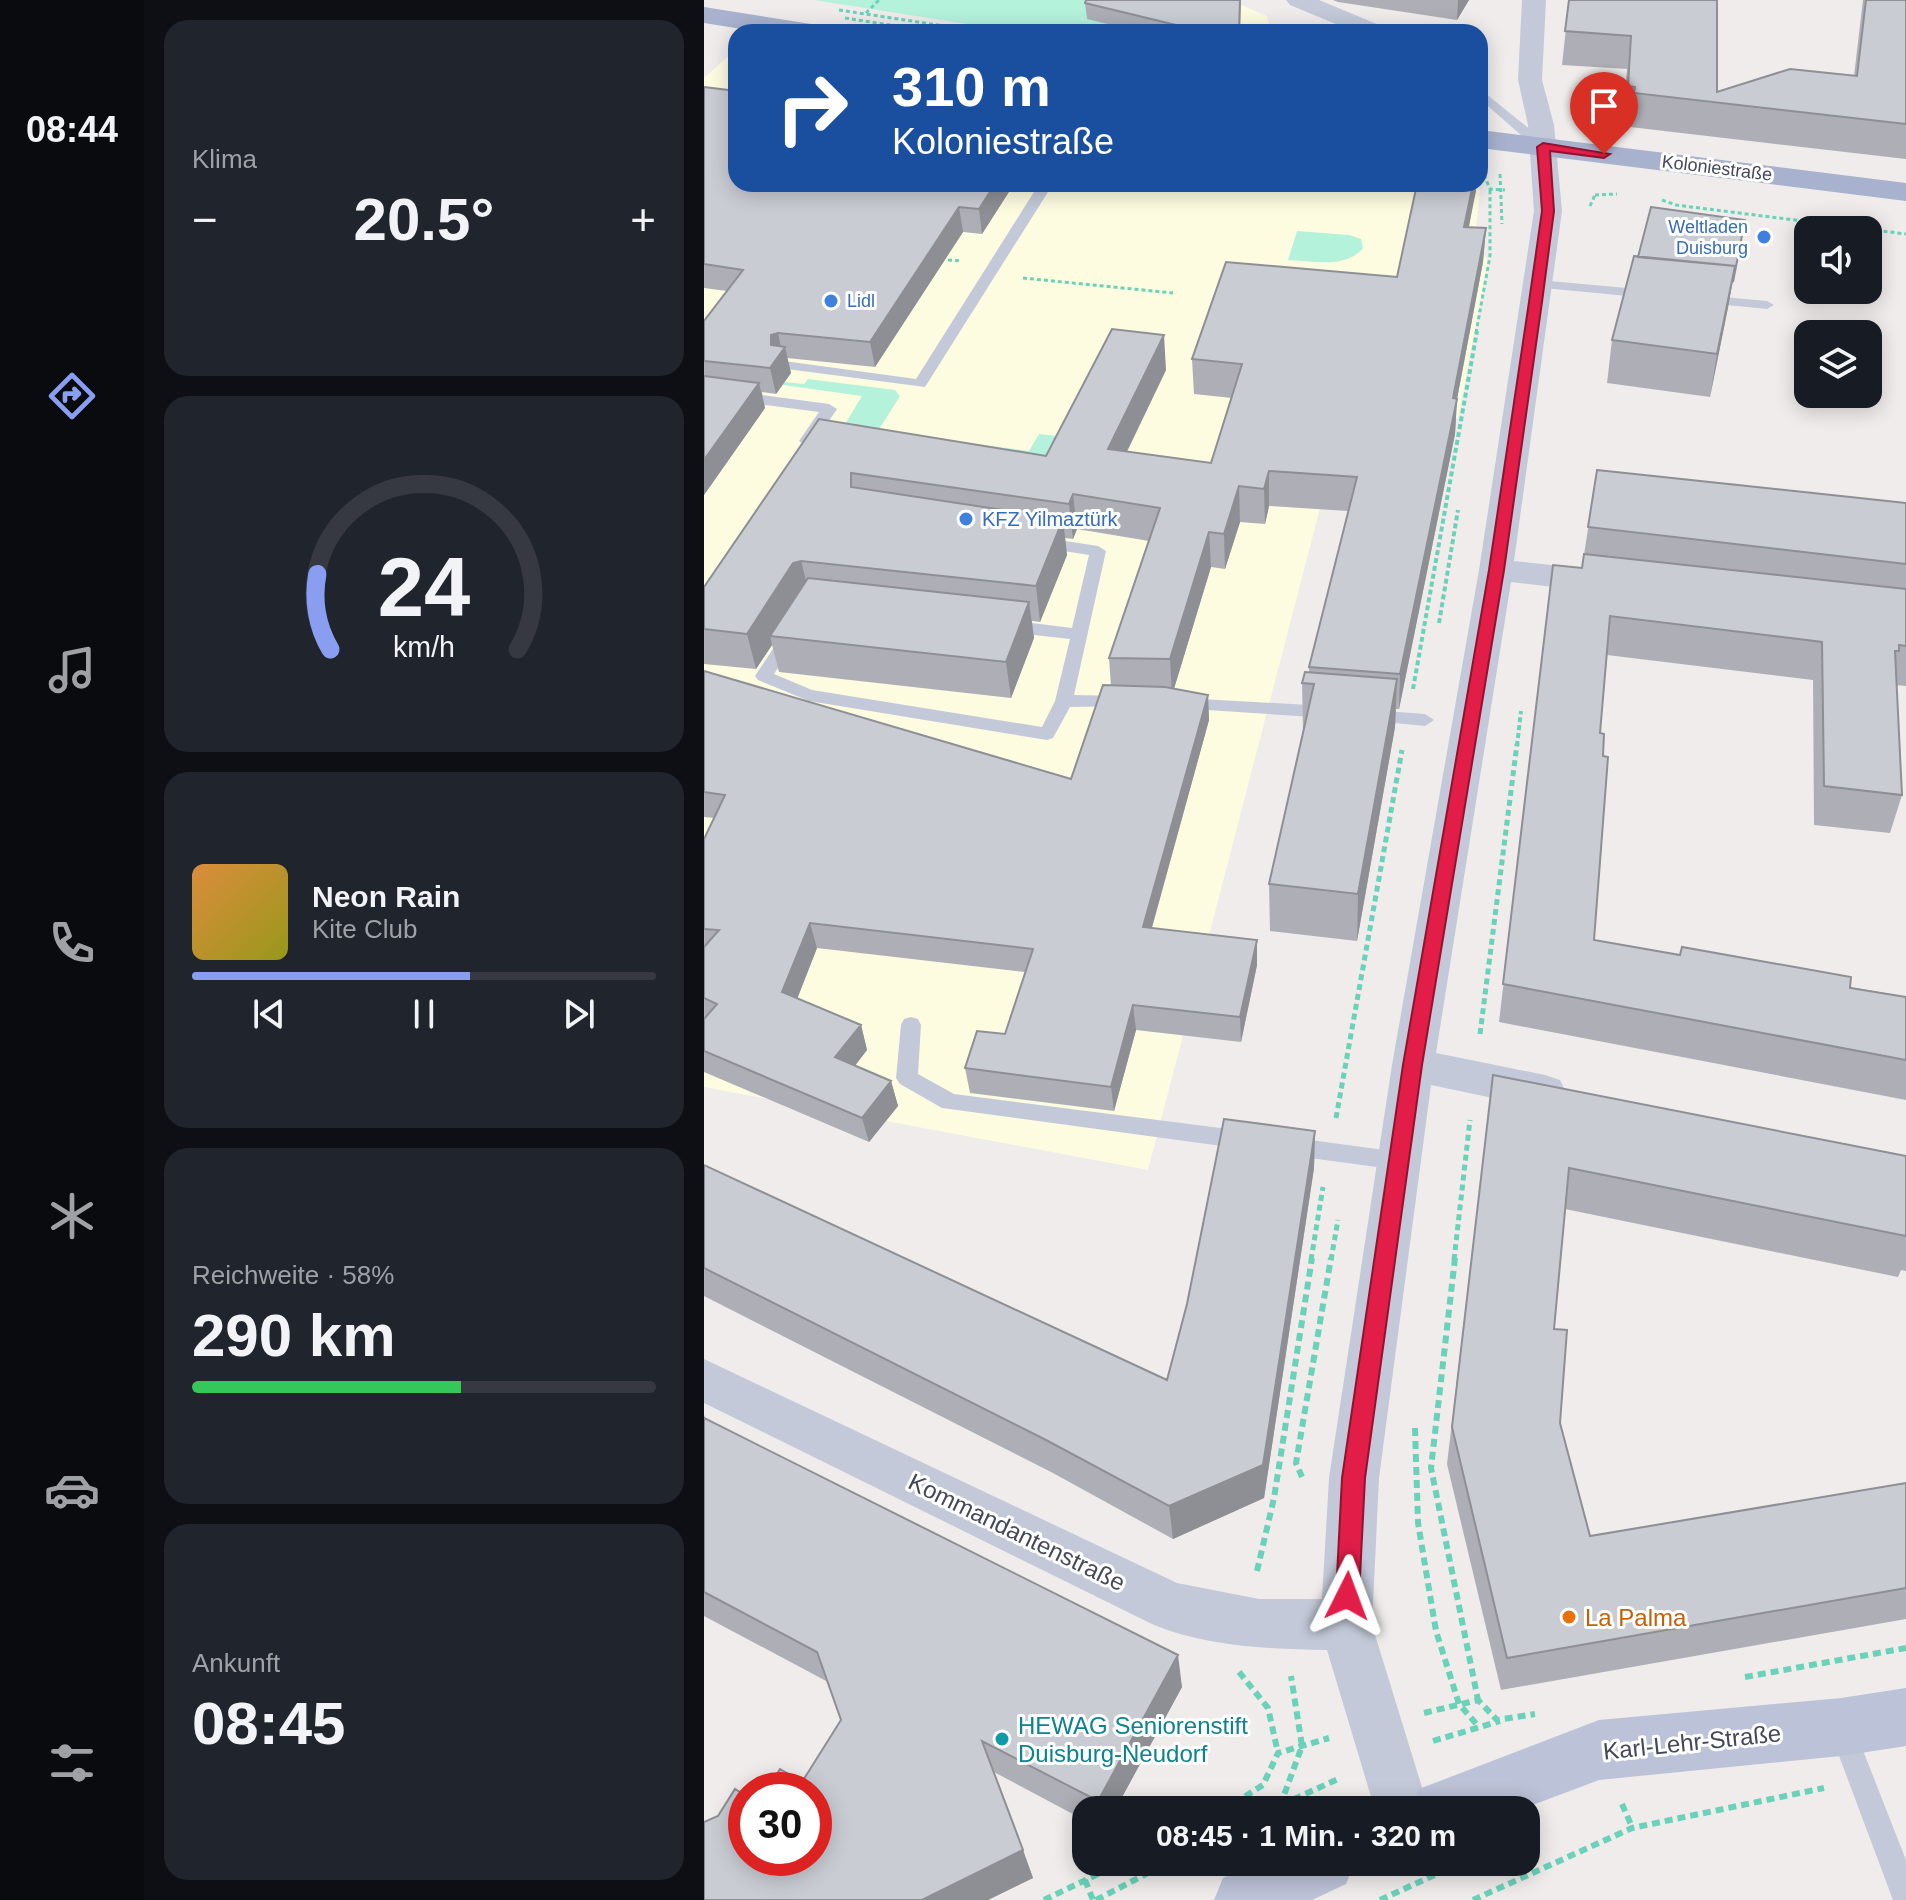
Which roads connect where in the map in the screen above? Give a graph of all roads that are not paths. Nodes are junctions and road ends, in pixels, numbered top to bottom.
1 (1298, 0) edge
2 (1534, 0) edge
3 (704, 15) edge
4 (1330, 23) edge
5 (761, 24) edge
6 (1488, 100) edge
7 (1488, 140) edge
8 (1543, 147) junction
9 (1041, 192) edge
10 (1906, 192) edge
11 (1558, 286) junction
12 (1767, 305) dead end
13 (784, 365) edge
14 (704, 392) edge
15 (795, 459) edge
16 (1027, 540) edge
17 (1496, 570) junction
18 (1630, 585) edge
19 (802, 616) edge
20 (984, 624) edge
21 (1079, 634) junction
22 (1064, 701) junction
23 (1138, 703) edge
24 (1167, 704) edge
25 (1425, 720) dead end
26 (911, 1025) dead end
27 (1413, 1065) junction
28 (1583, 1099) edge
29 (1399, 1161) junction
30 (704, 1380) edge
31 (1346, 1625) junction
32 (1906, 1717) edge
33 (1841, 1727) junction
34 (1398, 1796) edge
35 (1477, 1796) edge
36 (1295, 1876) edge
37 (1906, 1897) edge
38 (1245, 1900) edge

1 - 4 street
2 - 8 street
3 - 5 main road
6 - 8 lane
7 - 8 main road, Koloniestraße
8 - 10 main road, Koloniestraße
8 - 11 street
9 - 13 lane
11 - 12 lane
11 - 17 street
14 - 15 lane
16 - 21 lane
17 - 18 street
17 - 27 street
19 - 22 lane
20 - 21 lane
21 - 22 lane
22 - 23 lane
24 - 25 lane
26 - 29 lane
27 - 28 street
27 - 29 street
29 - 31 street
30 - 31 street, Kommandantenstraße
31 - 34 street
32 - 33 main road, Karl-Lehr-Straße
33 - 35 main road, Karl-Lehr-Straße
33 - 37 lane
36 - 38 main road

